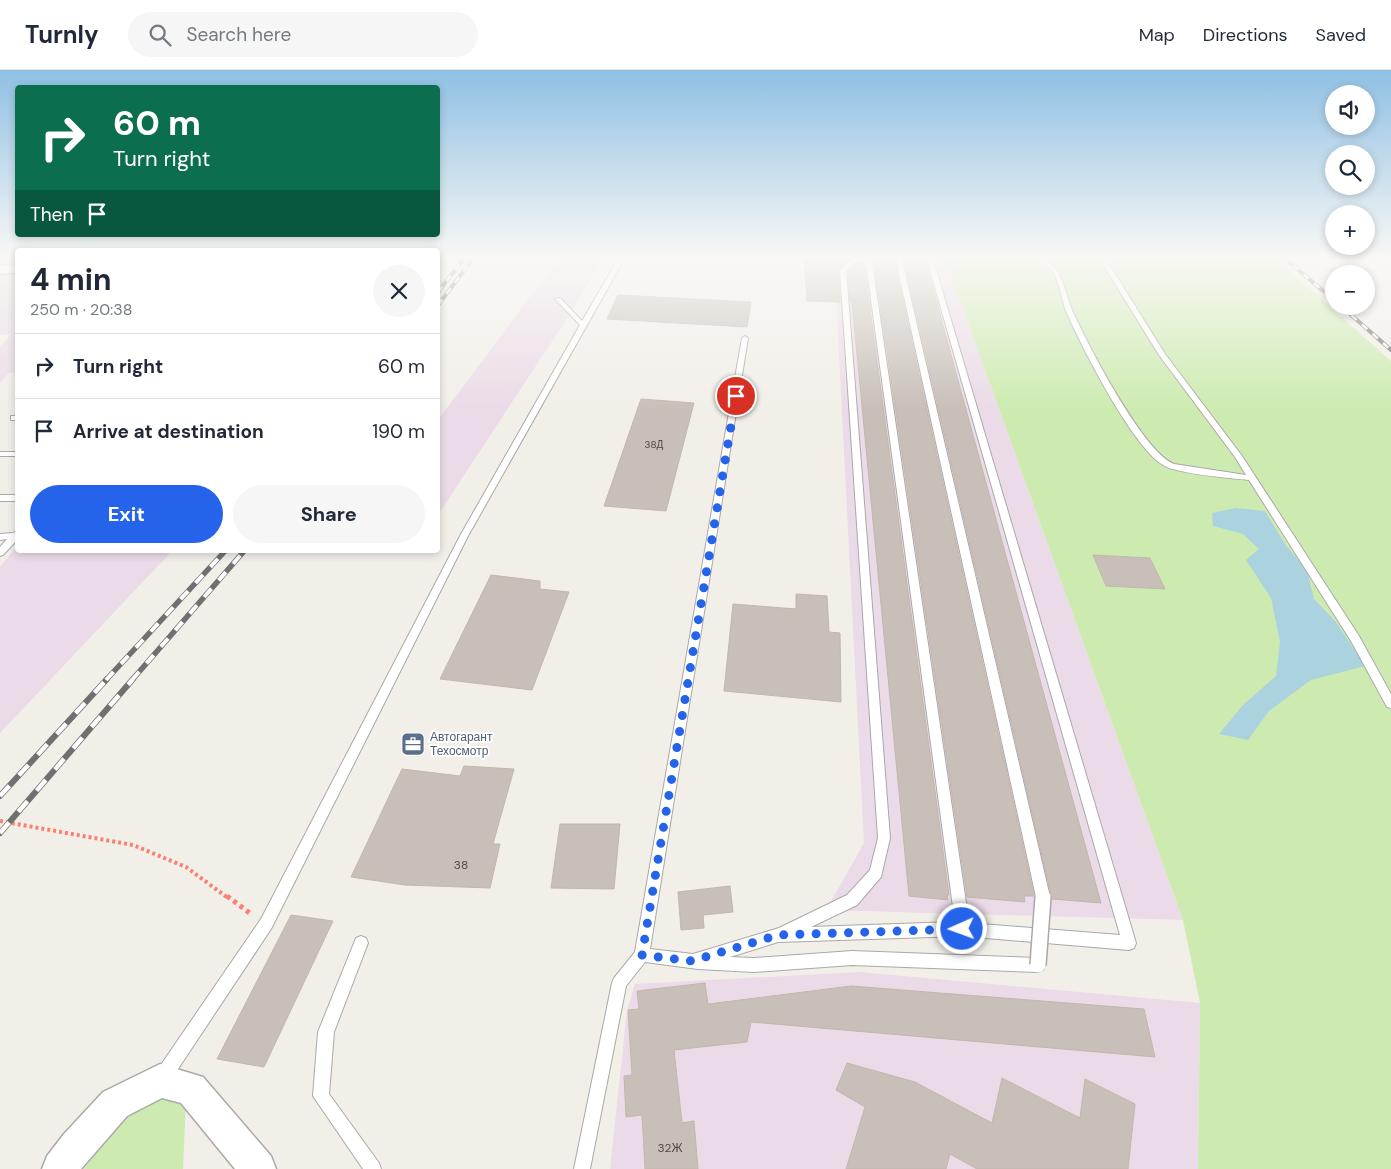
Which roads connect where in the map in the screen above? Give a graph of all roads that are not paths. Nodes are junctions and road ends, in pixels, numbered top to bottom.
1 (566, 307) edge
2 (593, 307) edge
3 (846, 307) edge
4 (875, 307) edge
5 (910, 307) edge
6 (944, 307) edge
7 (1068, 307) edge
8 (1133, 307) edge
9 (583, 325) junction
10 (746, 338) dead end
11 (0, 454) edge
12 (15, 454) edge
13 (1252, 478) junction
14 (0, 498) edge
15 (15, 498) edge
16 (15, 535) edge
17 (15, 536) edge
18 (0, 537) edge
19 (0, 553) edge
20 (1391, 704) edge
21 (962, 929) junction
22 (778, 935) junction
23 (361, 943) dead end
24 (642, 955) junction
25 (692, 961) junction
26 (160, 1081) junction
27 (251, 1166) edge
28 (60, 1169) edge
29 (373, 1169) edge
30 (582, 1169) edge

1 - 9 lane
2 - 9 lane
3 - 22 lane
4 - 21 lane
5 - 25 lane, bridge
6 - 21 lane
7 - 13 lane
8 - 13 lane
9 - 26 lane
10 - 24 lane
11 - 12 lane
13 - 20 lane
14 - 15 lane
16 - 18 lane
17 - 19 lane
21 - 22 lane
22 - 25 lane
23 - 29 lane
24 - 25 lane
24 - 30 lane
26 - 27 street
26 - 28 street

